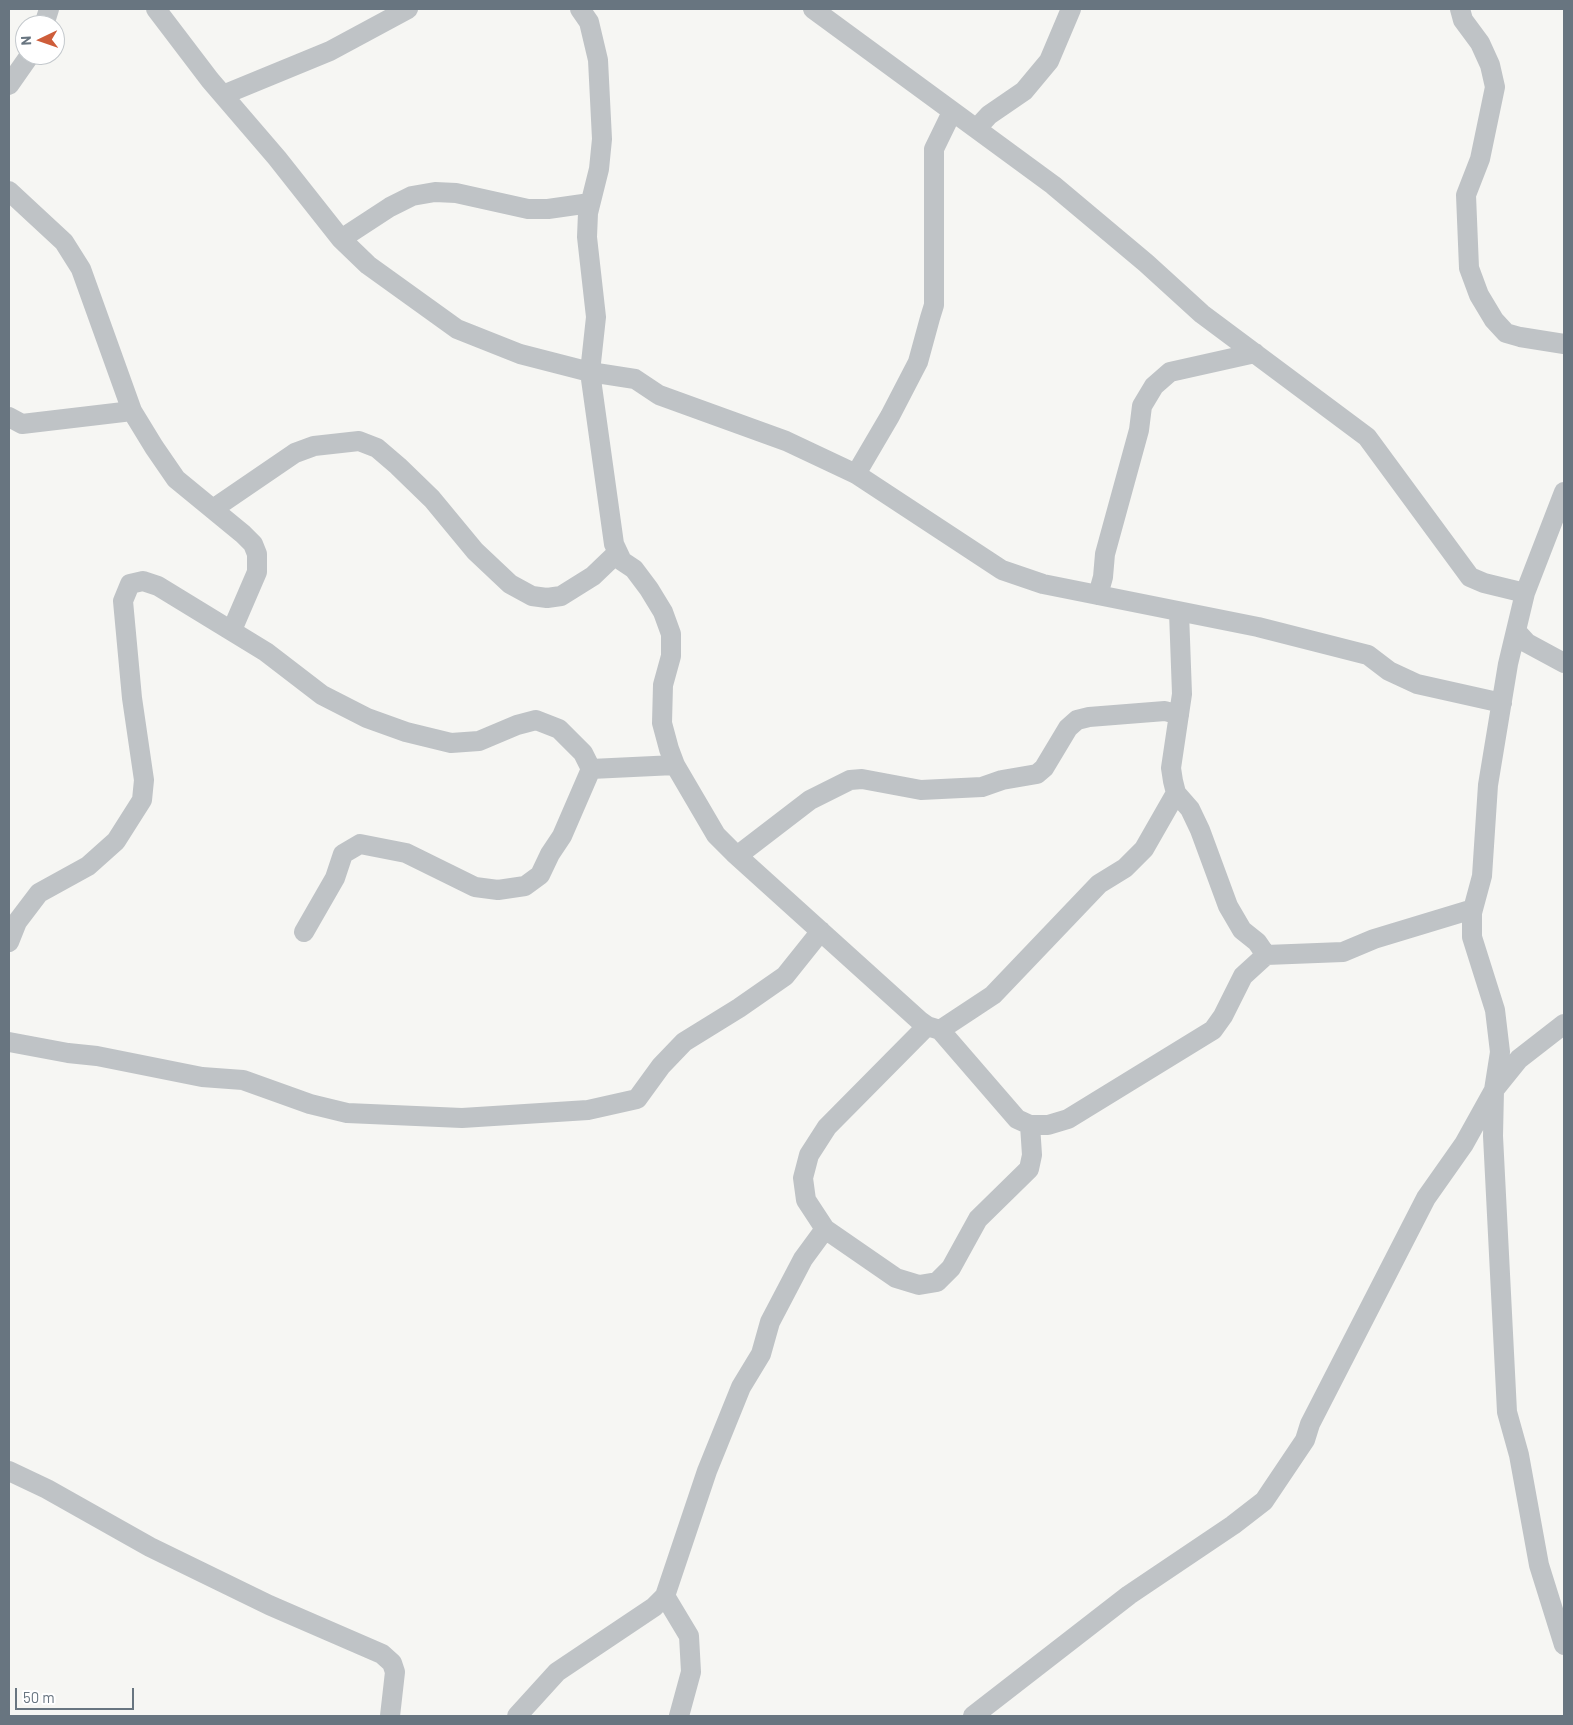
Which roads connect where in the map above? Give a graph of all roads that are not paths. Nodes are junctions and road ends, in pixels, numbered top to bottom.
1 (156, 9) edge
2 (408, 9) edge
3 (580, 9) edge
4 (813, 9) edge
5 (1071, 9) edge
6 (1460, 9) edge
7 (23, 65) edge
8 (9, 84) edge
9 (223, 95) junction
10 (952, 112) junction
11 (977, 128) junction
12 (9, 192) edge
13 (590, 204) junction
14 (341, 239) junction
15 (1564, 344) edge
16 (1254, 353) junction
17 (590, 372) junction
18 (132, 411) junction
19 (9, 417) edge
20 (856, 474) junction
21 (1564, 492) edge
22 (213, 509) junction
23 (617, 553) junction
24 (1525, 593) junction
25 (1098, 595) junction
26 (1179, 612) junction
27 (232, 630) junction
28 (1516, 631) junction
29 (1564, 663) edge
30 (1502, 703) junction
31 (1178, 715) junction
32 (675, 766) junction
33 (591, 768) junction
34 (1176, 793) junction
35 (737, 856) junction
36 (1473, 909) junction
37 (821, 930) junction
38 (304, 932) dead end
39 (9, 942) edge
40 (1266, 955) junction
41 (1564, 1024) edge
42 (934, 1028) junction
43 (9, 1042) edge
44 (1494, 1090) junction
45 (1030, 1125) junction
46 (824, 1228) junction
47 (9, 1471) edge
48 (666, 1596) junction
49 (1564, 1645) edge
50 (390, 1716) edge
51 (517, 1716) edge
52 (679, 1716) edge
53 (973, 1716) edge

1 - 9 street
2 - 9 street
3 - 13 street
4 - 10 street
5 - 11 street
6 - 15 street
7 - 8 street
9 - 14 street
10 - 11 street
10 - 20 street
11 - 16 street
12 - 18 street
13 - 14 street
13 - 17 street
14 - 17 street
16 - 24 street
16 - 25 street
17 - 20 street
17 - 23 street
18 - 19 street
18 - 22 street
20 - 25 street
21 - 24 street
22 - 23 street
22 - 27 street
23 - 32 street
24 - 28 street
25 - 26 street
26 - 30 street
26 - 31 street
27 - 33 street
27 - 39 street
28 - 29 street
28 - 30 street
30 - 36 street
31 - 34 street
31 - 35 street
32 - 33 street
32 - 35 street
33 - 38 street
34 - 40 street
34 - 42 street
35 - 37 street
36 - 40 street
36 - 44 street
37 - 42 street
37 - 43 street
40 - 45 street
41 - 44 street
42 - 45 street
42 - 46 street
44 - 49 street
44 - 53 street
45 - 46 street
46 - 48 street
47 - 50 street
48 - 51 street
48 - 52 street

